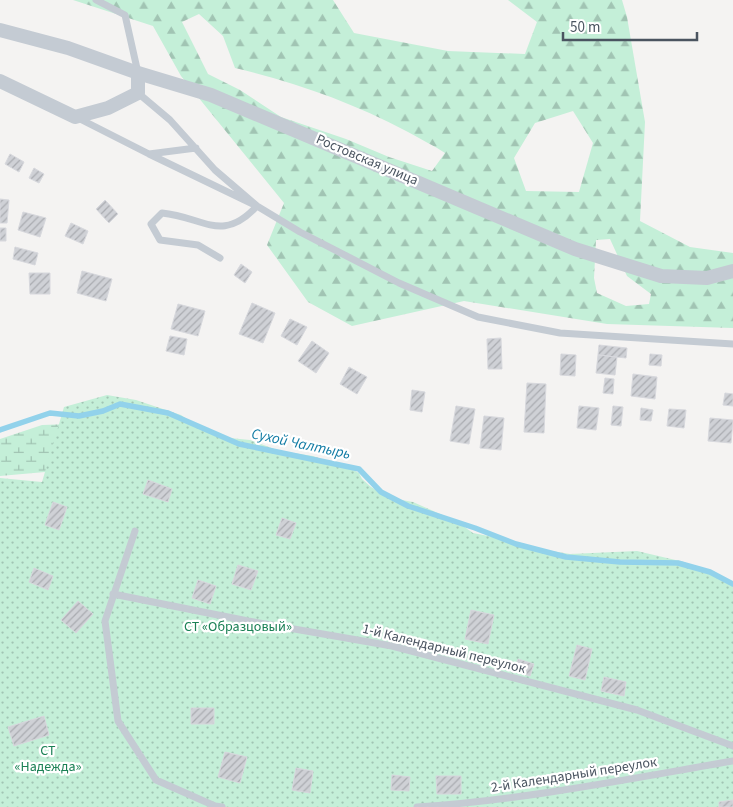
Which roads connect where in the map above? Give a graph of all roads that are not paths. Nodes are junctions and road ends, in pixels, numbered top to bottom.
1 (96, 0) edge
2 (0, 30) edge
3 (138, 73) junction
4 (0, 80) edge
5 (138, 93) junction
6 (75, 117) junction
7 (196, 148) junction
8 (148, 154) junction
9 (257, 206) junction
10 (220, 258) dead end
11 (733, 272) edge
12 (733, 344) edge
13 (135, 532) dead end
14 (113, 594) junction
15 (733, 746) edge
16 (733, 761) edge
17 (222, 807) edge
18 (417, 807) edge

1 - 3 lane
2 - 3 street, Ростовская улица
3 - 5 street
3 - 11 street, Ростовская улица
4 - 6 street
5 - 6 street
5 - 7 lane
6 - 8 lane
7 - 8 lane
7 - 9 lane
8 - 9 lane
9 - 10 lane
9 - 12 lane
13 - 14 lane
14 - 15 lane, 1-й Календарный переулок
14 - 17 lane
16 - 18 lane, 2-й Календарный переулок

